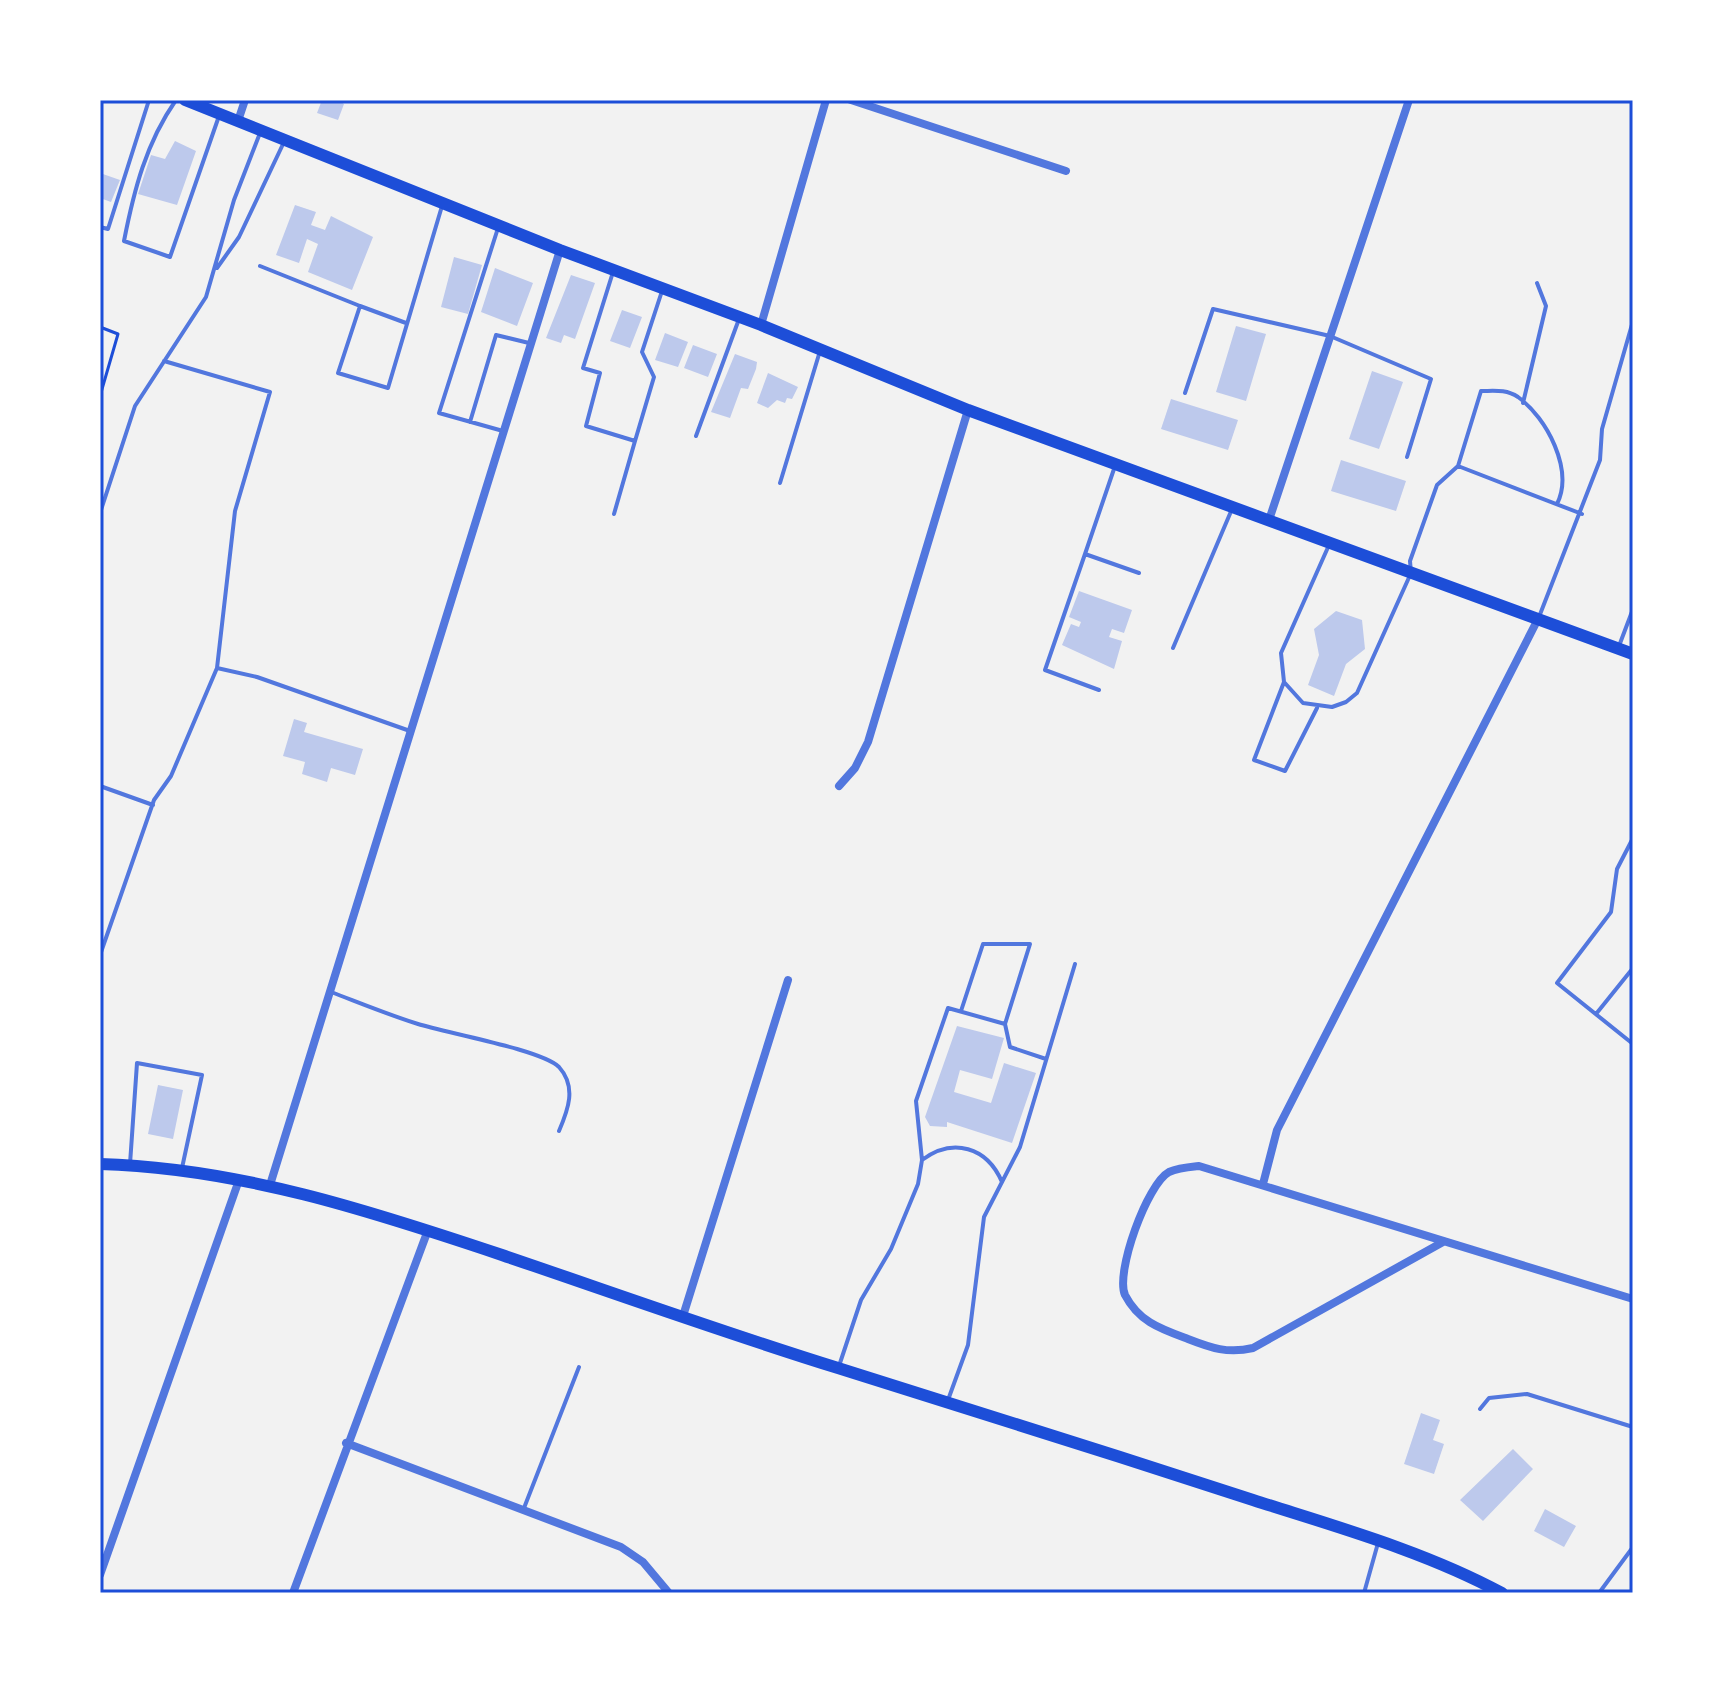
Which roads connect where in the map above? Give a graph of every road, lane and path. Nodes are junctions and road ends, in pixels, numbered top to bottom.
1 (149, 100) edge
2 (176, 100) edge
3 (185, 100) edge
4 (245, 100) edge
5 (826, 100) edge
6 (851, 100) edge
7 (1409, 100) edge
8 (219, 114) junction
9 (238, 121) junction
10 (261, 130) junction
11 (285, 141) junction
12 (1066, 171) dead end
13 (443, 203) junction
14 (499, 226) junction
15 (100, 227) edge
16 (560, 250) junction
17 (260, 266) dead end
18 (614, 270) junction
19 (213, 273) junction
20 (1537, 283) dead end
21 (663, 288) junction
22 (360, 306) junction
23 (740, 317) junction
24 (1633, 321) edge
25 (407, 323) junction
26 (761, 325) junction
27 (100, 327) edge
28 (1330, 336) junction
29 (531, 343) junction
30 (820, 350) junction
31 (164, 361) junction
32 (1185, 393) dead end
33 (100, 396) edge
34 (1523, 403) junction
35 (968, 410) junction
36 (470, 422) junction
37 (503, 431) junction
38 (696, 436) dead end
39 (635, 441) junction
40 (1407, 457) dead end
41 (1116, 463) junction
42 (1458, 466) junction
43 (780, 483) dead end
44 (1557, 504) junction
45 (1233, 506) junction
46 (100, 513) edge
47 (614, 514) dead end
48 (1582, 514) junction
49 (1269, 520) junction
50 (1330, 542) junction
51 (1085, 554) junction
52 (1139, 573) dead end
53 (1411, 573) junction
54 (1633, 609) edge
55 (1538, 619) junction
56 (1173, 648) dead end
57 (1618, 649) junction
58 (1633, 654) edge
59 (217, 668) junction
60 (1284, 682) junction
61 (1099, 690) dead end
62 (1317, 708) junction
63 (410, 731) junction
64 (100, 786) edge
65 (839, 786) dead end
66 (153, 805) junction
67 (1633, 838) edge
68 (100, 955) edge
69 (1075, 964) dead end
70 (1633, 968) edge
71 (788, 980) dead end
72 (329, 991) junction
73 (961, 1011) junction
74 (1596, 1014) junction
75 (1005, 1024) junction
76 (1633, 1044) edge
77 (1046, 1059) junction
78 (559, 1131) dead end
79 (922, 1160) junction
80 (100, 1164) edge
81 (130, 1165) junction
82 (182, 1171) junction
83 (239, 1180) junction
84 (1002, 1182) junction
85 (1263, 1184) junction
86 (270, 1185) junction
87 (428, 1230) junction
88 (1443, 1242) junction
89 (1633, 1299) edge
90 (683, 1316) junction
91 (579, 1367) dead end
92 (838, 1368) junction
93 (948, 1400) junction
94 (1480, 1409) dead end
95 (1633, 1427) edge
96 (346, 1443) junction
97 (523, 1510) junction
98 (1379, 1541) junction
99 (1633, 1547) edge
100 (100, 1575) edge
101 (1496, 1592) edge
102 (293, 1593) edge
103 (669, 1593) edge
104 (1364, 1593) edge
105 (1599, 1593) edge

1 - 15 lane
2 - 8 lane
3 - 8 main road
4 - 9 street
5 - 26 street
6 - 12 street
7 - 28 street
8 - 9 main road
9 - 10 main road
10 - 11 main road
10 - 19 lane
11 - 13 main road
11 - 19 lane
13 - 14 main road
13 - 25 lane
14 - 16 main road
14 - 36 lane
16 - 18 main road
16 - 29 street
17 - 22 lane
18 - 21 main road
18 - 39 lane
19 - 31 lane
20 - 34 lane
21 - 23 main road
21 - 39 lane
22 - 25 lane
22 - 25 lane
23 - 26 main road
23 - 38 lane
24 - 48 lane
26 - 30 main road
27 - 33 path
28 - 32 lane
28 - 40 lane
28 - 49 street
29 - 36 lane
29 - 37 street
30 - 35 main road
30 - 43 lane
31 - 46 lane
31 - 59 lane
34 - 42 lane
34 - 44 lane
35 - 41 main road
35 - 65 street
36 - 37 lane
37 - 63 street
39 - 47 lane
41 - 45 main road
41 - 51 lane
42 - 44 lane
42 - 53 lane
44 - 48 lane
45 - 49 main road
45 - 56 lane
48 - 55 lane
49 - 50 main road
50 - 53 main road
50 - 60 lane
51 - 52 lane
51 - 61 lane
53 - 55 main road
53 - 62 lane
54 - 57 lane
55 - 57 main road
55 - 85 street
57 - 58 main road
59 - 63 lane
59 - 66 lane
60 - 62 lane
60 - 62 lane
63 - 72 street
64 - 66 lane
66 - 68 lane
67 - 74 lane
69 - 77 lane
70 - 74 lane
71 - 90 street
72 - 78 lane
72 - 86 street
73 - 75 lane
73 - 75 lane
73 - 79 lane
74 - 76 lane
75 - 77 lane
77 - 84 lane
79 - 84 lane
79 - 92 lane
80 - 81 main road
81 - 82 main road
81 - 82 lane
82 - 83 main road
83 - 86 main road
83 - 100 street
84 - 93 lane
85 - 88 street
85 - 88 street
86 - 87 main road
87 - 90 main road
87 - 96 street
88 - 89 street
90 - 92 main road
91 - 97 lane
92 - 93 main road
93 - 98 main road
94 - 95 lane
96 - 97 street
96 - 102 street
97 - 103 street
98 - 101 main road
98 - 104 lane
99 - 105 lane

